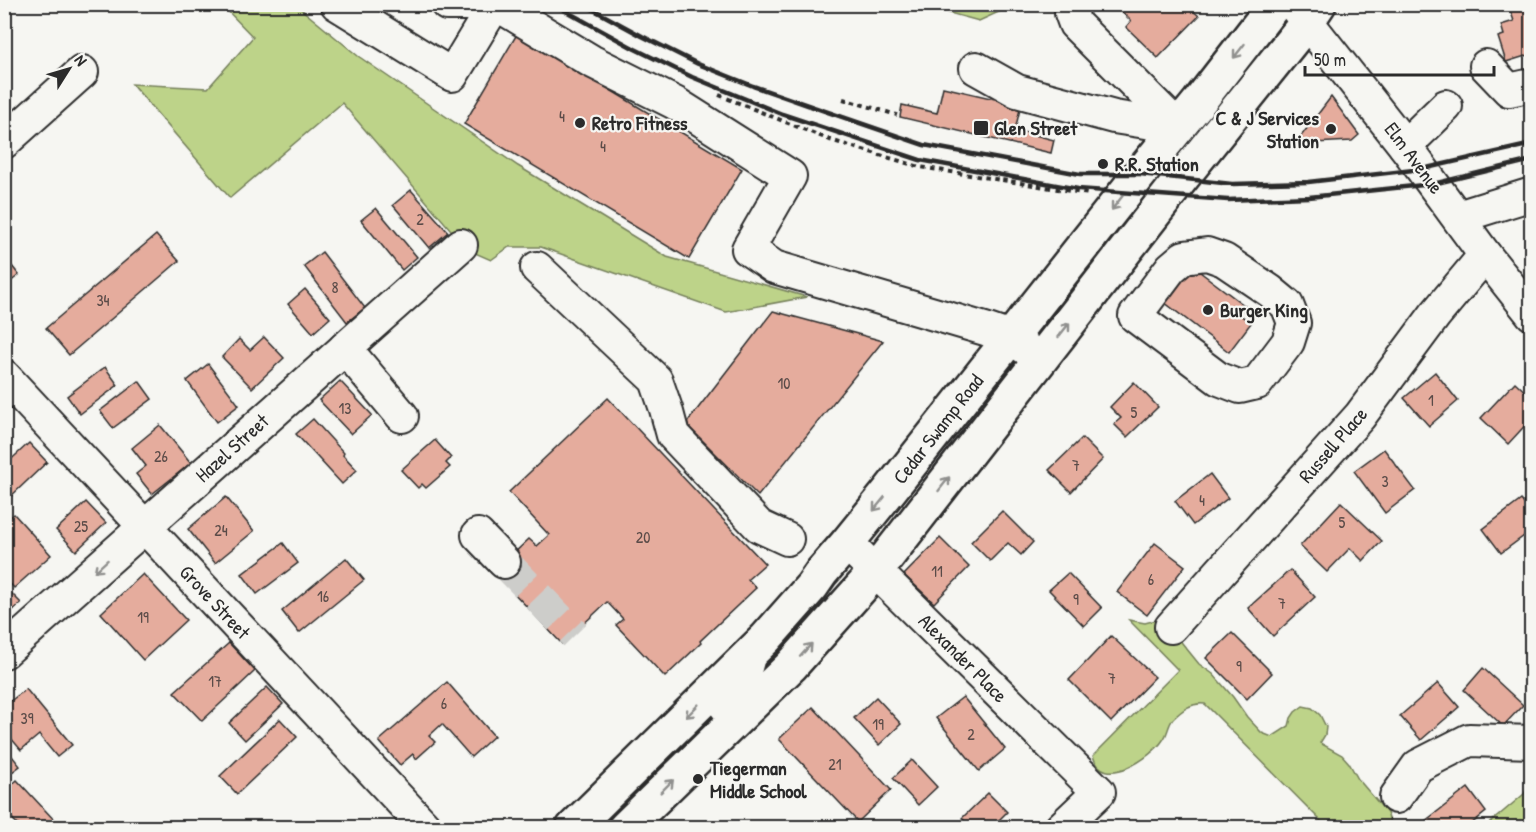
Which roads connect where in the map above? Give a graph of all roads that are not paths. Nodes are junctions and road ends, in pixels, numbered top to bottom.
1 (338, 4) edge
2 (447, 4) edge
3 (471, 4) edge
4 (495, 4) edge
5 (1075, 4) edge
6 (1275, 4) edge
7 (1306, 10) edge
8 (1486, 66) dead end
9 (976, 68) dead end
10 (82, 72) dead end
11 (1532, 85) edge
12 (1446, 106) dead end
13 (1178, 127) junction
14 (4, 142) edge
15 (1405, 146) junction
16 (1532, 194) edge
17 (1458, 217) junction
18 (461, 245) dead end
19 (1485, 255) junction
20 (537, 268) dead end
21 (1270, 291) joint
22 (1532, 314) edge
23 (1011, 338) junction
24 (345, 348) junction
25 (1041, 359) junction
26 (4, 376) edge
27 (402, 416) dead end
28 (144, 526) junction
29 (478, 535) dead end
30 (787, 540) dead end
31 (848, 543) junction
32 (504, 562) tunnel mouth
33 (876, 571) junction
34 (1171, 627) dead end
35 (4, 652) edge
36 (750, 654) junction
37 (736, 719) junction
38 (1532, 742) edge
39 (1395, 797) dead end
40 (426, 828) edge
41 (573, 828) edge
42 (625, 828) edge
43 (1061, 828) edge

1 - 4 street
2 - 3 street
4 - 23 street
5 - 13 street
6 -> 13 main road, Cedar Swamp Road
7 - 15 street, Elm Avenue
25 -> 7 main road, Cedar Swamp Road
8 - 11 street
9 - 13 street
10 - 14 street
12 - 15 street
13 -> 23 main road, Cedar Swamp Road
15 - 17 street, Elm Avenue
16 - 17 street
17 - 19 street, Elm Avenue
18 - 24 street, Hazel Street
19 - 22 street, Elm Avenue
19 - 34 street, Russell Place
20 - 30 street
21 - 21 street
23 - 25 street
23 -> 31 main road, Cedar Swamp Road
24 - 27 street
24 - 28 street, Hazel Street
33 -> 25 main road, Cedar Swamp Road
26 - 28 street, Grove Street
28 -> 35 street, Hazel Street
28 - 40 street, Grove Street
29 - 32 street
31 - 33 street, Alexander Place
31 - 36 main road, Cedar Swamp Road
37 -> 33 main road, Cedar Swamp Road
33 - 43 street, Alexander Place
36 - 37 street
36 -> 41 main road, Cedar Swamp Road
42 -> 37 main road, Cedar Swamp Road
38 - 39 street

